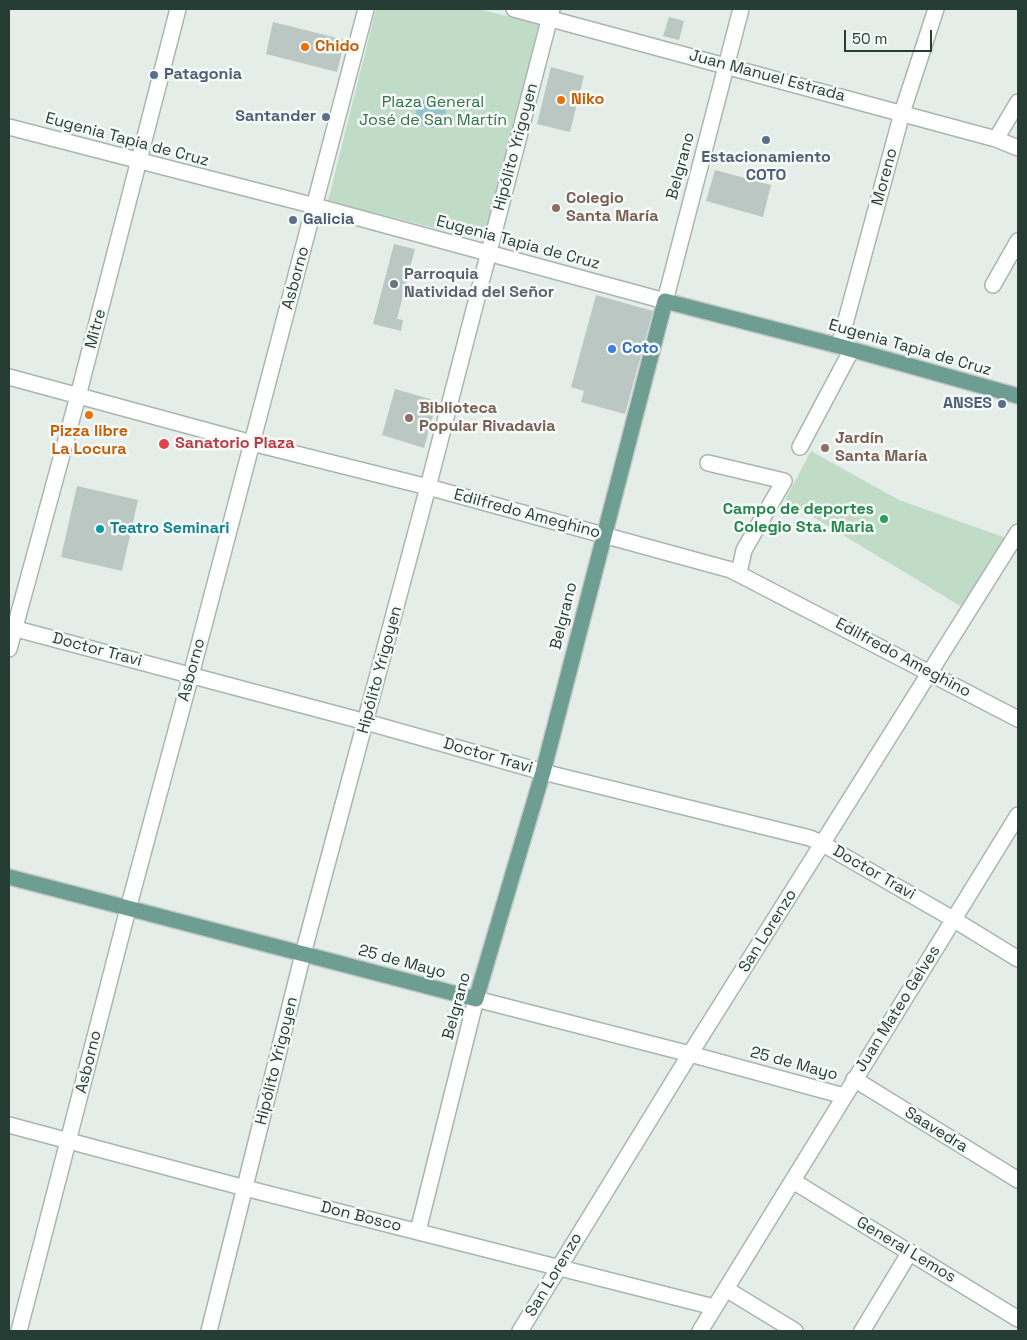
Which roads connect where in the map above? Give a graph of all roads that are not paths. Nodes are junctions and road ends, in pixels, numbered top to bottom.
1 (178, 9) edge
2 (366, 9) edge
3 (514, 9) edge
4 (741, 9) edge
5 (936, 9) edge
6 (551, 14) edge
7 (726, 65) junction
8 (1018, 102) edge
9 (902, 112) junction
10 (9, 127) edge
11 (996, 138) junction
12 (1018, 148) edge
13 (139, 162) junction
14 (315, 206) junction
15 (1018, 241) edge
16 (489, 254) junction
17 (993, 285) dead end
18 (664, 301) junction
19 (846, 348) junction
20 (9, 377) edge
21 (78, 396) junction
22 (1018, 396) edge
23 (252, 443) junction
24 (800, 447) dead end
25 (708, 463) dead end
26 (428, 487) junction
27 (1018, 532) edge
28 (602, 535) junction
29 (740, 573) junction
30 (12, 627) edge
31 (9, 649) edge
32 (931, 673) junction
33 (191, 675) junction
34 (1018, 719) edge
35 (366, 722) junction
36 (543, 772) junction
37 (1018, 815) edge
38 (823, 844) junction
39 (9, 877) edge
40 (128, 909) junction
41 (953, 919) junction
42 (303, 954) junction
43 (1018, 959) edge
44 (476, 999) junction
45 (690, 1054) junction
46 (854, 1079) junction
47 (844, 1096) junction
48 (9, 1125) edge
49 (68, 1140) junction
50 (1018, 1180) edge
51 (793, 1181) junction
52 (245, 1188) junction
53 (418, 1231) junction
54 (910, 1252) junction
55 (558, 1267) junction
56 (726, 1289) junction
57 (714, 1307) junction
58 (1018, 1319) edge
59 (19, 1331) edge
60 (209, 1331) edge
61 (520, 1331) edge
62 (700, 1331) edge
63 (795, 1331) edge
64 (862, 1331) edge

1 - 13 street, Mitre
2 - 14 street, Asborno
3 - 6 street, Juan Manuel Estrada
4 - 7 street, Belgrano
5 - 9 street, Moreno
6 - 7 street, Juan Manuel Estrada
6 - 16 street, Hipólito Yrigoyen
7 - 9 street, Juan Manuel Estrada
7 - 18 street, Belgrano
8 - 11 street
9 - 11 street, Juan Manuel Estrada
9 - 19 street, Moreno
10 - 13 street, Eugenia Tapia de Cruz
11 - 12 street, Juan Manuel Estrada
13 - 14 street, Eugenia Tapia de Cruz
13 - 21 street, Mitre
14 - 16 street, Eugenia Tapia de Cruz
14 - 23 street, Asborno
15 - 17 street
16 - 18 street, Eugenia Tapia de Cruz
16 - 26 street, Hipólito Yrigoyen
18 - 19 main road, Eugenia Tapia de Cruz
18 - 28 main road, Belgrano
19 - 22 main road, Eugenia Tapia de Cruz
19 - 24 street, Moreno
20 - 21 street, Edilfredo Ameghino
21 - 23 street, Edilfredo Ameghino
21 - 30 street, Mitre
23 - 26 street, Edilfredo Ameghino
23 - 33 street, Asborno
25 - 29 street
26 - 28 street, Edilfredo Ameghino
26 - 35 street, Hipólito Yrigoyen
27 - 32 street, San Lorenzo
28 - 29 street, Edilfredo Ameghino
28 - 36 main road, Belgrano
29 - 32 street, Edilfredo Ameghino
30 - 31 street, Mitre
30 - 33 street, Doctor Travi
32 - 34 street, Edilfredo Ameghino
32 - 38 street, San Lorenzo
33 - 35 street, Doctor Travi
33 - 40 street, Asborno
35 - 36 street, Doctor Travi
35 - 42 street, Hipólito Yrigoyen
36 - 38 street, Doctor Travi
36 - 44 main road, Belgrano
37 - 41 street, Juan Mateo Gelves
38 - 41 street, Doctor Travi
38 - 45 street, San Lorenzo
39 - 40 main road, 25 de Mayo
40 - 42 main road, 25 de Mayo
40 - 49 street, Asborno
41 - 43 street, Doctor Travi
41 - 46 street, Juan Mateo Gelves
42 - 44 main road, 25 de Mayo
42 - 52 street, Hipólito Yrigoyen
44 - 45 street, 25 de Mayo
44 - 53 street, Belgrano
45 - 47 street, 25 de Mayo
45 - 55 street, San Lorenzo
46 - 47 street, Juan Mateo Gelves
46 - 50 street, Saavedra
47 - 51 street, Juan Mateo Gelves
48 - 49 street, Don Bosco
49 - 52 street, Don Bosco
49 - 59 street, Asborno
51 - 54 street, General Lemos
51 - 56 street, Juan Mateo Gelves
52 - 53 street, Don Bosco
52 - 60 street, Hipólito Yrigoyen
53 - 55 street, Don Bosco
54 - 58 street, General Lemos
54 - 64 street
55 - 57 street, Don Bosco
55 - 61 street, San Lorenzo
56 - 57 street, Juan Mateo Gelves
56 - 63 street
57 - 62 street, Juan Mateo Gelves

